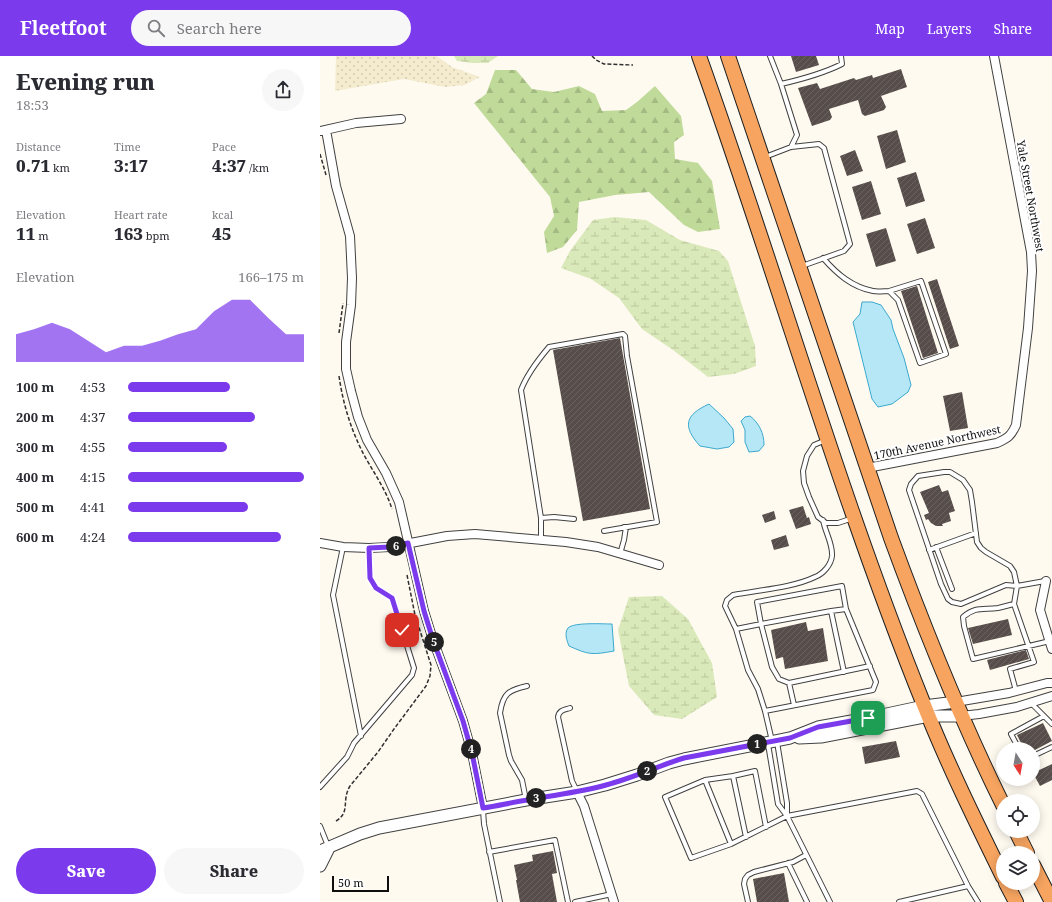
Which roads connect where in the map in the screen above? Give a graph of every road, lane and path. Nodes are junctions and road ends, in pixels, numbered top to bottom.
1 (592, 56) edge
2 (699, 56) edge
3 (728, 56) edge
4 (770, 56) edge
5 (840, 56) edge
6 (994, 56) edge
7 (633, 65) dead end
8 (781, 84) junction
9 (401, 119) dead end
10 (323, 130) edge
11 (791, 147) junction
12 (763, 158) junction
13 (823, 258) junction
14 (800, 266) junction
15 (889, 291) junction
16 (1010, 436) joint
17 (828, 439) junction
18 (867, 468) junction
19 (541, 518) junction
20 (854, 518) junction
21 (574, 519) dead end
22 (822, 520) junction
23 (626, 527) junction
24 (604, 531) dead end
25 (976, 533) junction
26 (541, 539) junction
27 (320, 543) edge
28 (408, 543) junction
29 (343, 547) junction
30 (936, 547) junction
31 (369, 548) junction
32 (929, 550) junction
33 (620, 554) junction
34 (659, 565) dead end
35 (1046, 581) joint
36 (1017, 586) junction
37 (952, 589) dead end
38 (1014, 604) junction
39 (846, 609) junction
40 (831, 611) junction
41 (761, 624) junction
42 (736, 629) junction
43 (1050, 641) junction
44 (1028, 646) junction
45 (1052, 649) edge
46 (870, 666) junction
47 (844, 672) junction
48 (789, 682) junction
49 (1052, 683) edge
50 (527, 686) dead end
51 (1016, 691) junction
52 (1052, 696) edge
53 (956, 702) junction
54 (1031, 703) junction
55 (794, 705) junction
56 (570, 708) dead end
57 (765, 711) junction
58 (926, 711) junction
59 (961, 716) junction
60 (1044, 716) junction
61 (1052, 724) edge
62 (361, 736) junction
63 (772, 741) junction
64 (1015, 742) edge
65 (1052, 748) edge
66 (1040, 753) edge
67 (733, 776) junction
68 (705, 780) junction
69 (320, 787) edge
70 (577, 792) junction
71 (998, 794) edge
72 (526, 800) junction
73 (483, 808) junction
74 (787, 816) junction
75 (320, 826) edge
76 (766, 827) junction
77 (746, 837) junction
78 (731, 844) junction
79 (324, 849) edge
80 (489, 852) junction
81 (806, 855) junction
82 (996, 863) edge
83 (788, 864) junction
84 (320, 866) edge
85 (1040, 879) edge
86 (968, 886) junction
87 (1010, 890) edge
88 (613, 898) edge
89 (500, 902) edge
90 (568, 902) edge
91 (575, 902) edge
92 (748, 902) edge
93 (807, 902) edge
94 (830, 902) edge
95 (899, 902) edge
96 (978, 902) edge
97 (1016, 902) edge
98 (1052, 902) edge

1 - 7 path
2 - 17 highway
3 - 12 highway
4 - 8 lane
5 - 8 lane
6 - 16 street, Yale Street Northwest
8 - 11 lane
9 - 10 street
10 - 28 street
11 - 12 lane
11 - 13 lane
12 - 14 highway
13 - 14 lane
13 - 15 lane
14 - 18 highway
15 - 15 lane
16 - 18 street, 170th Avenue Northwest
17 - 20 highway
17 - 22 lane
18 - 53 highway
19 - 21 lane
19 - 23 lane
19 - 26 lane
20 - 22 lane
20 - 58 highway
22 - 42 lane
23 - 24 lane
23 - 33 lane
25 - 30 lane
25 - 32 lane
25 - 36 lane
26 - 28 street
26 - 33 street
27 - 29 street
28 - 31 street
28 - 73 street
29 - 31 street
29 - 62 lane
30 - 32 lane
30 - 37 lane
31 - 62 lane
32 - 36 lane
33 - 34 street
35 - 36 lane
35 - 43 street
36 - 38 lane
38 - 44 lane
38 - 44 lane
39 - 40 lane
39 - 41 lane
39 - 46 lane
40 - 41 lane
40 - 47 lane
41 - 42 lane
41 - 48 lane
42 - 57 lane
43 - 44 lane
43 - 45 street
44 - 51 lane
46 - 47 lane
46 - 55 lane
47 - 48 lane
48 - 55 lane
49 - 51 street
50 - 72 lane
51 - 53 street
52 - 54 street
53 - 58 street
53 - 59 highway
54 - 59 street
54 - 60 lane
55 - 57 lane
56 - 70 lane
57 - 63 lane
58 - 59 street
58 - 63 street
58 - 82 highway
59 - 71 highway
60 - 61 lane
60 - 64 lane
62 - 69 lane
63 - 70 street
63 - 74 lane
63 - 74 lane
65 - 66 lane
67 - 68 lane
67 - 76 lane
67 - 77 lane
68 - 78 lane
68 - 78 lane
70 - 72 street
70 - 88 street
72 - 73 street
73 - 79 street
73 - 80 lane
74 - 76 lane
74 - 81 lane
74 - 86 lane
75 - 79 lane
76 - 77 lane
77 - 78 lane
79 - 84 street
80 - 89 lane
80 - 90 lane
81 - 83 lane
81 - 94 lane
83 - 92 lane
83 - 93 lane
85 - 98 highway
86 - 95 lane
86 - 96 lane
87 - 97 highway
88 - 91 lane

